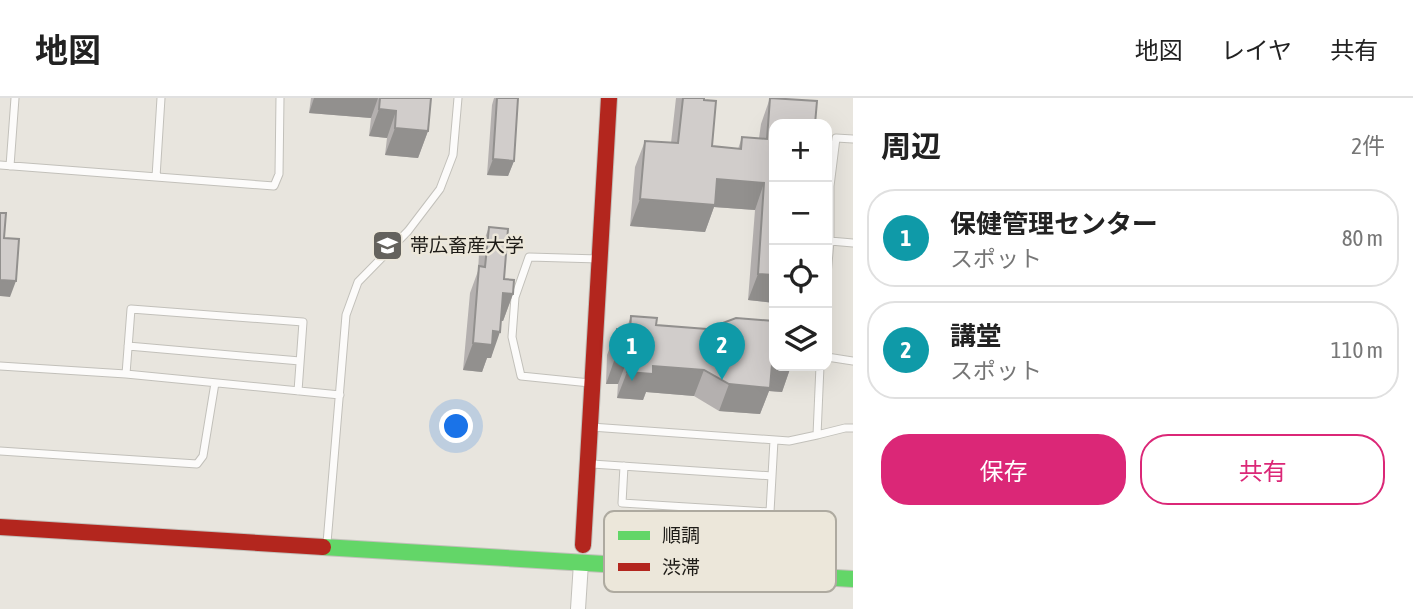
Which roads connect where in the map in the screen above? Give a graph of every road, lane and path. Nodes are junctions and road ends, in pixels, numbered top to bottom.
1 (15, 98) edge
2 (161, 98) edge
3 (280, 98) edge
4 (458, 98) edge
5 (609, 98) edge
6 (853, 139) edge
7 (5, 166) edge
8 (0, 174) edge
9 (156, 177) junction
10 (830, 182) edge
11 (832, 241) edge
12 (853, 243) edge
13 (600, 259) junction
14 (128, 346) junction
15 (832, 359) edge
16 (300, 360) junction
17 (853, 361) edge
18 (0, 366) edge
19 (820, 371) edge
20 (126, 374) junction
21 (215, 383) junction
22 (592, 384) junction
23 (298, 391) junction
24 (340, 395) junction
25 (589, 427) junction
26 (853, 428) edge
27 (817, 435) junction
28 (775, 440) junction
29 (0, 452) edge
30 (587, 463) junction
31 (624, 466) junction
32 (772, 476) junction
33 (754, 511) edge
34 (770, 511) edge
35 (0, 527) edge
36 (583, 545) joint
37 (327, 547) junction
38 (581, 563) junction
39 (604, 564) edge
40 (578, 609) edge

1 - 7 lane
2 - 9 lane
3 - 9 lane
4 - 24 lane
5 - 13 street
6 - 10 lane
7 - 8 lane
7 - 9 lane
11 - 12 lane
13 - 22 street
13 - 22 lane
14 - 16 lane
14 - 16 lane
14 - 20 lane
15 - 17 lane
16 - 23 lane
18 - 20 lane
19 - 27 lane
20 - 21 lane
21 - 23 lane
21 - 29 lane
22 - 25 street
23 - 24 lane
24 - 37 lane
25 - 28 lane
25 - 30 street
26 - 27 lane
27 - 28 lane
28 - 32 lane
30 - 31 lane
30 - 36 street
31 - 32 lane
31 - 33 lane
32 - 34 lane
35 - 37 street
36 - 38 lane
37 - 38 street
38 - 39 street
38 - 40 street

